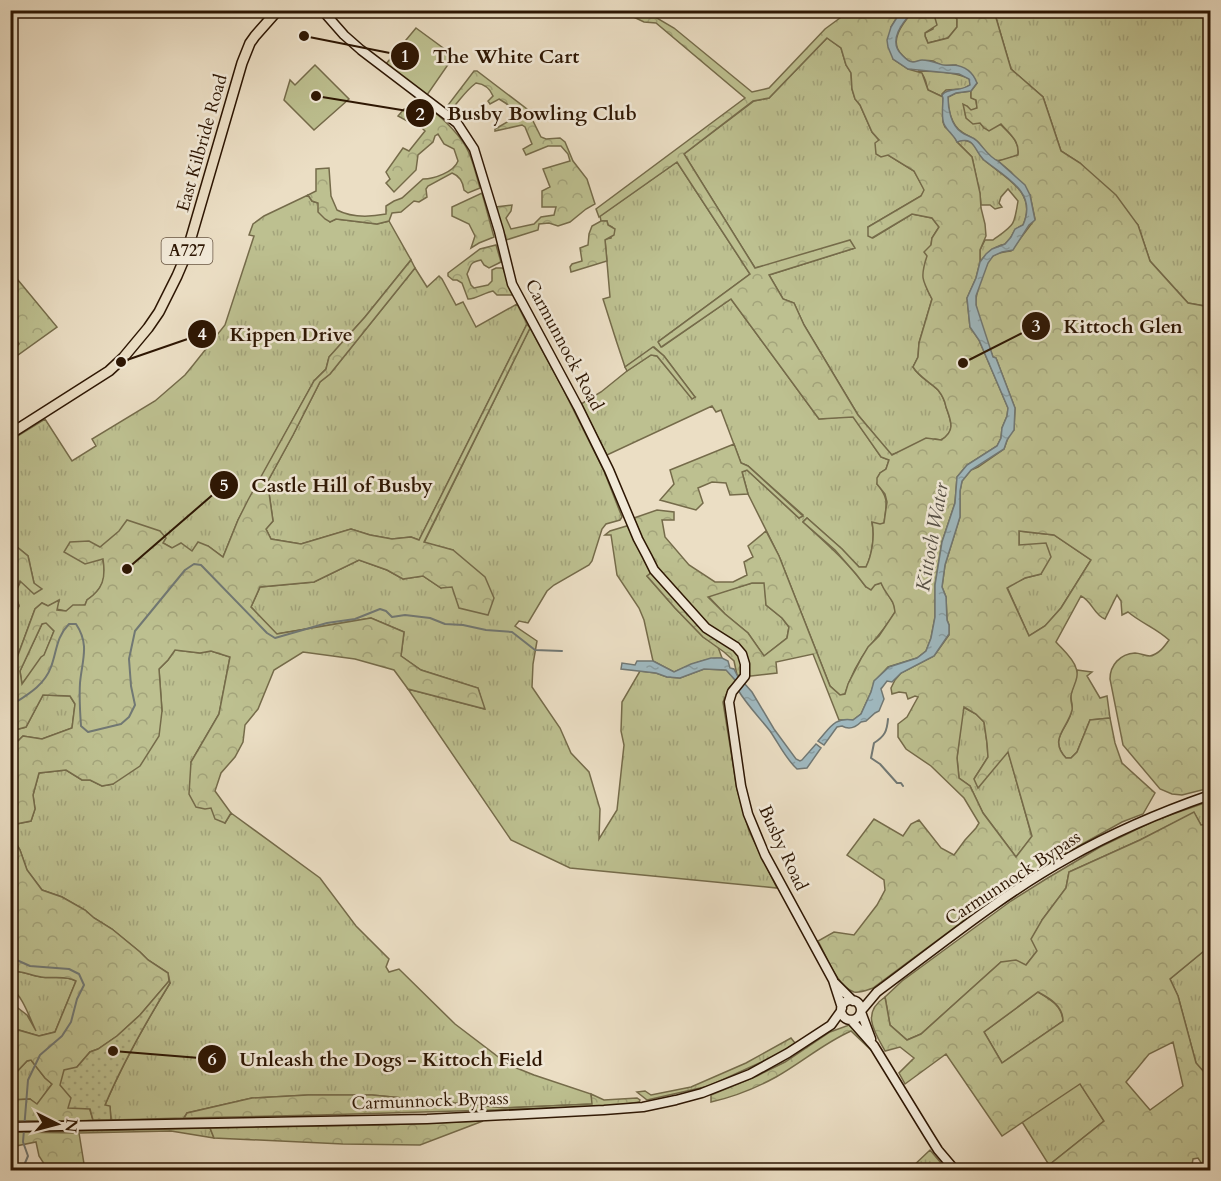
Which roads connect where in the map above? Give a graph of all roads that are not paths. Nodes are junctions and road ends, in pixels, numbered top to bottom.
1 (278, 10) edge
2 (322, 10) edge
3 (11, 434) edge
4 (739, 683) joint
5 (1210, 795) edge
6 (833, 980) junction
7 (877, 993) junction
8 (854, 1001) junction
9 (842, 1010) junction
10 (861, 1012) junction
11 (851, 1020) junction
12 (831, 1025) junction
13 (874, 1046) junction
14 (10, 1127) edge
15 (955, 1170) edge

1 - 3 main road, East Kilbride Road / A727
2 - 4 main road, Carmunnock Road
4 - 6 main road, Busby Road
5 - 7 main road, Carmunnock Bypass
6 - 8 main road, Busby Road
6 - 9 main road, Busby Road
7 - 8 main road, Carmunnock Bypass
7 - 10 main road, Carmunnock Bypass
8 - 9 main road
8 - 10 main road
9 - 11 main road
9 - 12 main road, Carmunnock Bypass
10 - 11 main road
10 - 13 main road
11 - 12 main road, Carmunnock Bypass
11 - 13 main road
12 - 14 main road, Carmunnock Bypass
13 - 15 main road

